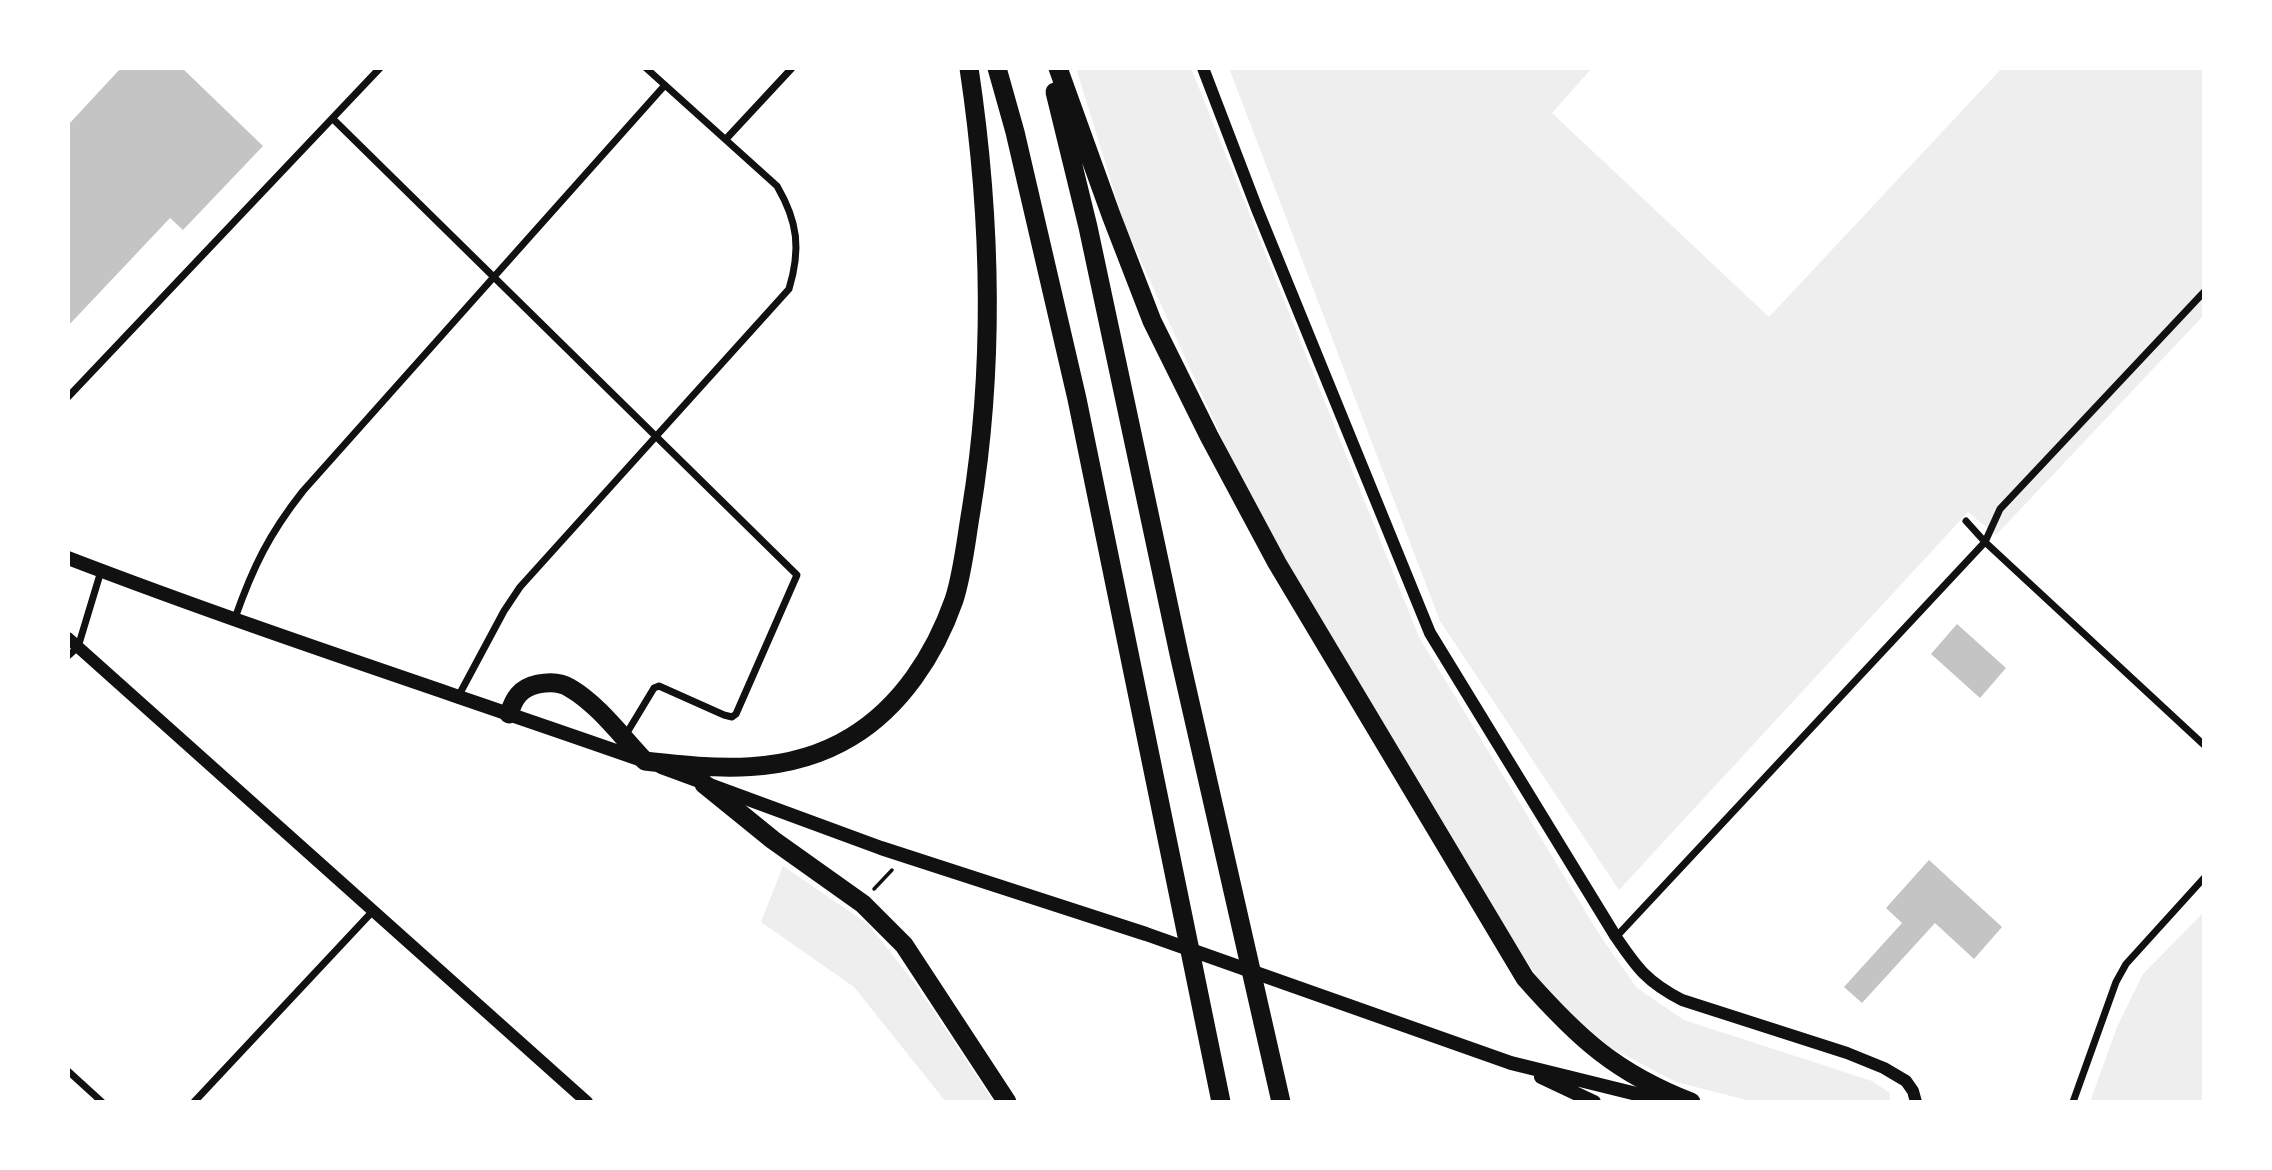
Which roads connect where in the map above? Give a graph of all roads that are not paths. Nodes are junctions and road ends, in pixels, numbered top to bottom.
1 (380, 68) edge
2 (646, 68) edge
3 (792, 68) edge
4 (969, 68) edge
5 (997, 68) edge
6 (1049, 68) edge
7 (1058, 68) edge
8 (1203, 68) edge
9 (665, 85) junction
10 (333, 119) junction
11 (726, 139) junction
12 (495, 278) junction
13 (2204, 292) edge
14 (68, 397) edge
15 (657, 437) junction
16 (1966, 521) dead end
17 (1985, 542) junction
18 (68, 558) edge
19 (101, 571) junction
20 (235, 618) junction
21 (71, 647) edge
22 (459, 695) junction
23 (509, 714) junction
24 (624, 739) junction
25 (2204, 745) edge
26 (645, 761) junction
27 (704, 784) junction
28 (2204, 878) edge
29 (372, 912) junction
30 (1616, 937) junction
31 (1511, 1063) junction
32 (68, 1070) edge
33 (102, 1102) edge
34 (194, 1102) edge
35 (587, 1102) edge
36 (1007, 1102) edge
37 (1221, 1102) edge
38 (1281, 1102) edge
39 (1594, 1102) edge
40 (1669, 1102) edge
41 (1691, 1102) edge
42 (1916, 1102) edge
43 (2073, 1102) edge

1 - 10 street
2 - 9 street
3 - 11 street
4 - 26 highway
5 - 37 highway
6 - 38 highway
7 - 41 highway
8 - 30 street
9 - 11 street
9 - 12 street
10 - 12 street
10 - 14 street
11 - 15 street
12 - 15 street
12 - 20 street
13 - 17 street
15 - 22 street
15 - 24 street
16 - 17 street
17 - 25 street
17 - 30 street
18 - 19 main road
19 - 20 main road
19 - 21 street
20 - 22 main road
21 - 29 street
22 - 23 main road
23 - 24 highway
23 - 26 main road
24 - 26 highway
26 - 27 main road
27 - 31 main road
27 - 36 highway
28 - 43 street
29 - 34 street
29 - 35 street
30 - 42 street
31 - 39 main road
31 - 40 main road
32 - 33 street

